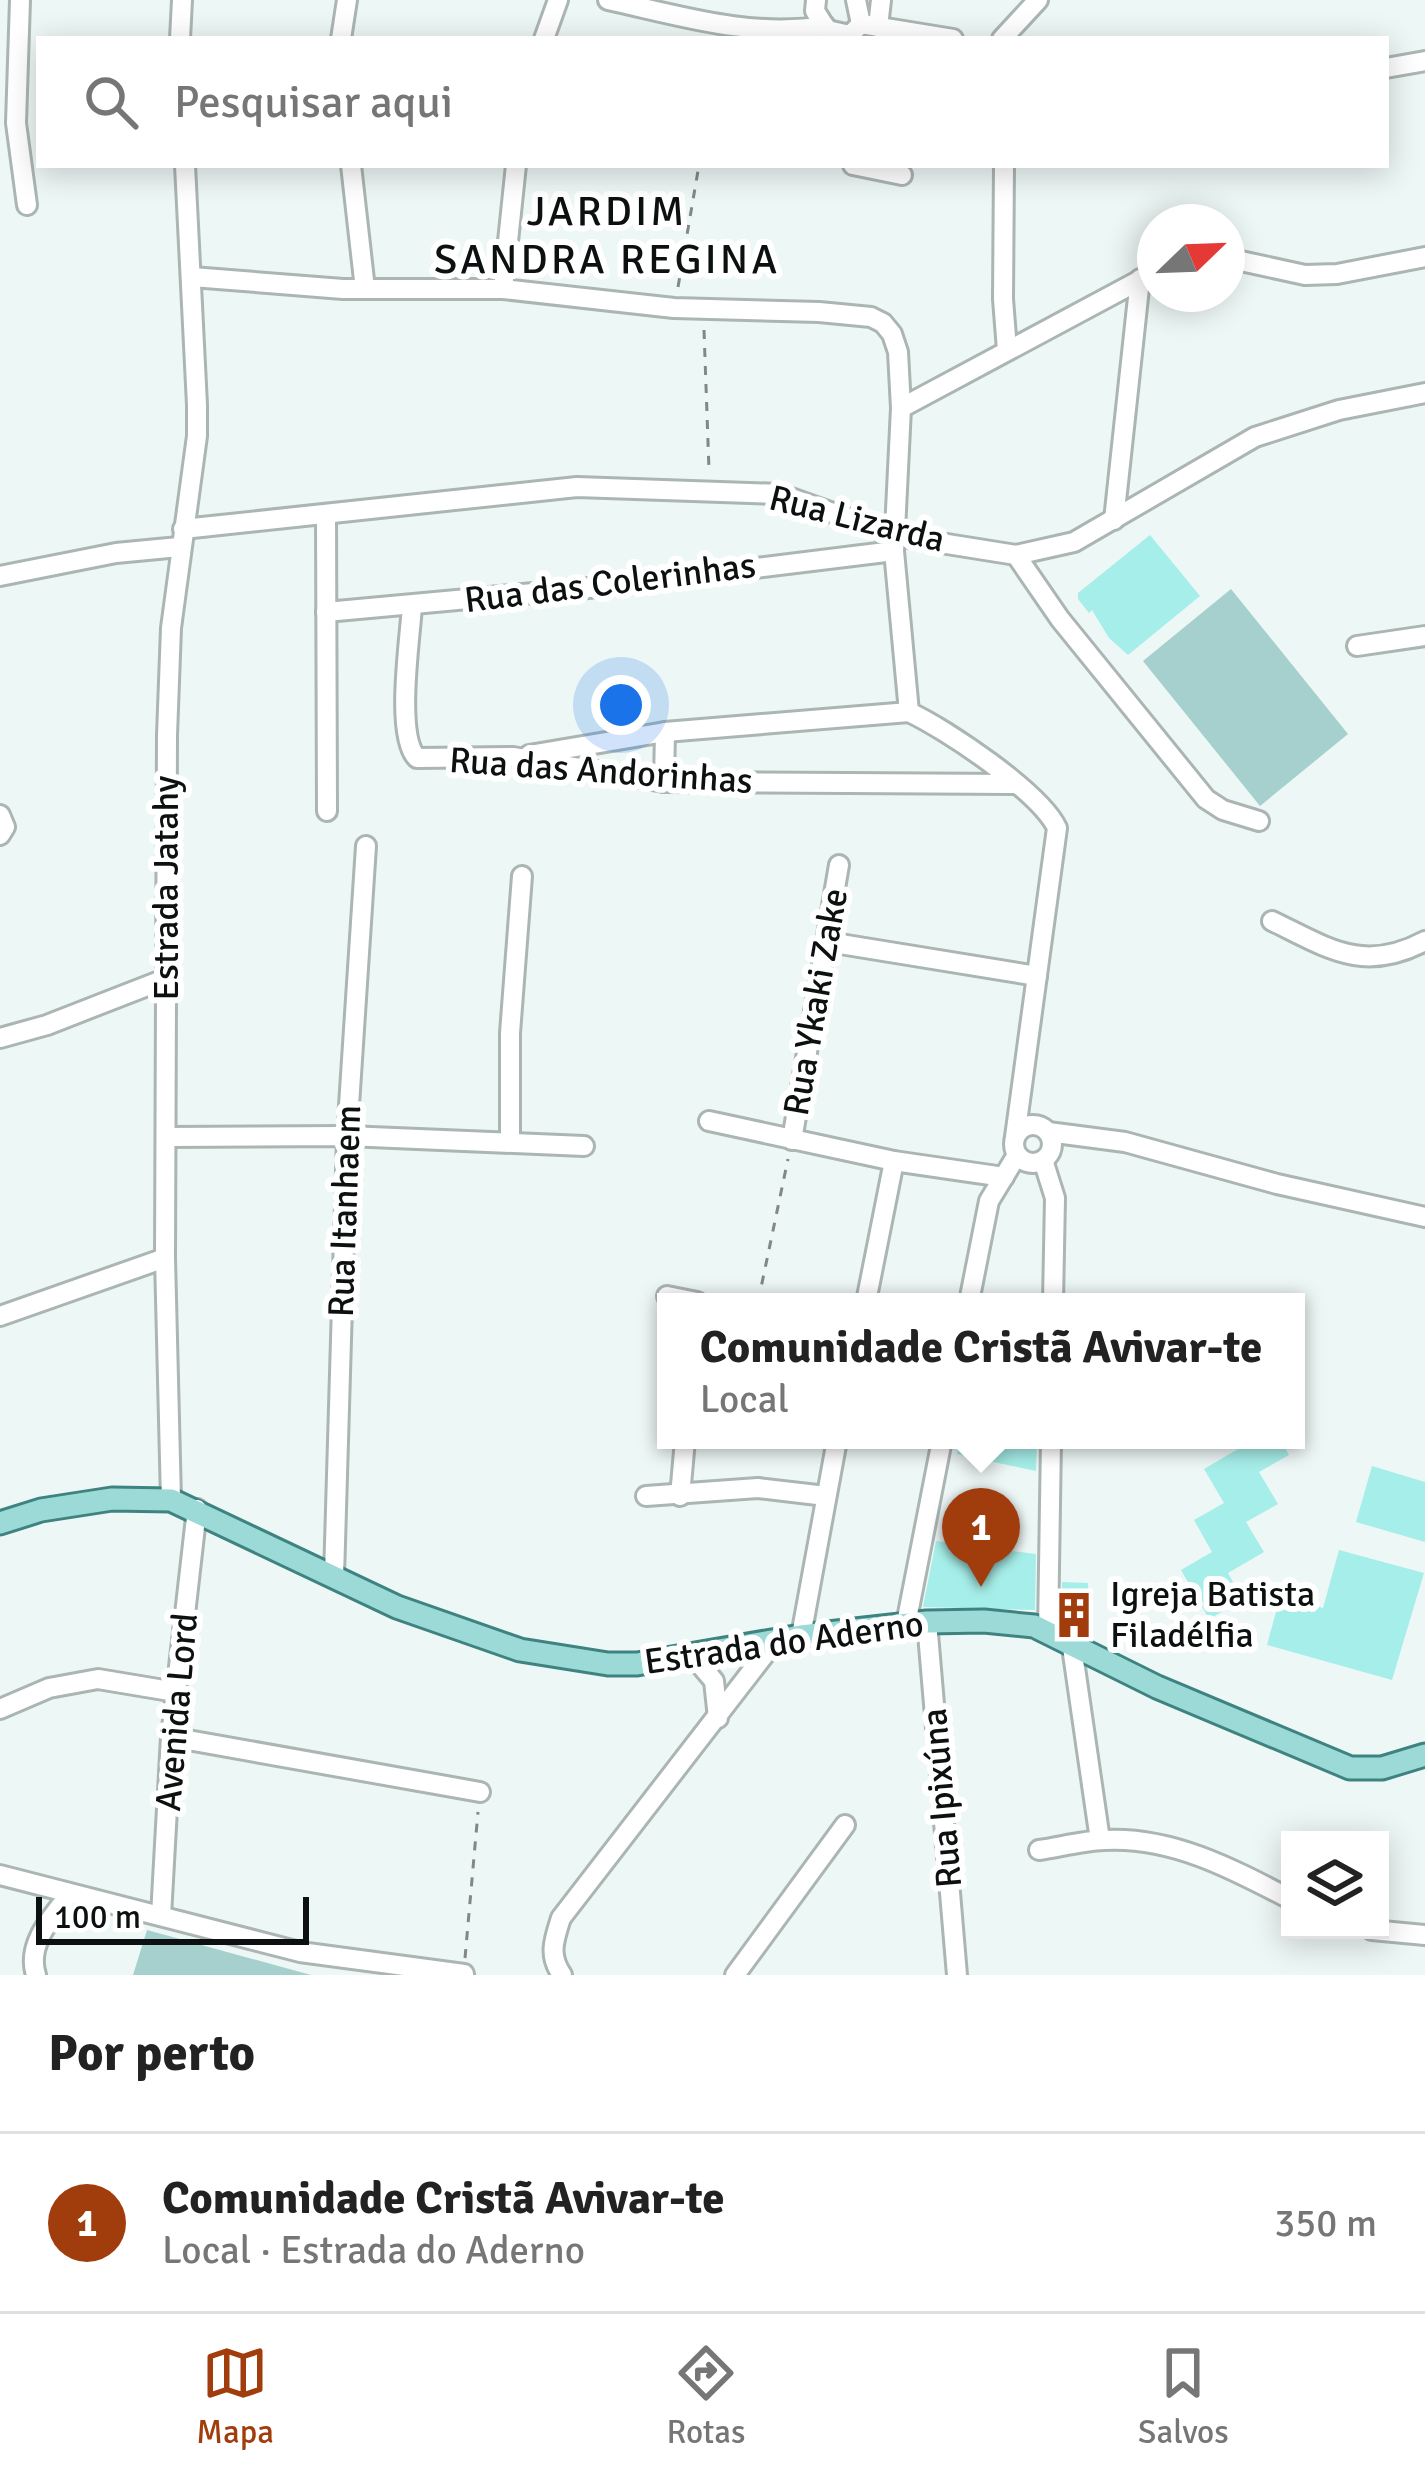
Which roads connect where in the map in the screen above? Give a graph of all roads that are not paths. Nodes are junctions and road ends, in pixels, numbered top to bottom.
1 (20, 0) edge
2 (182, 0) edge
3 (347, 0) edge
4 (559, 0) edge
5 (608, 0) edge
6 (816, 0) edge
7 (856, 0) edge
8 (881, 0) edge
9 (1038, 0) edge
10 (825, 26) junction
11 (879, 30) edge
12 (180, 36) edge
13 (341, 36) edge
14 (545, 36) edge
15 (928, 36) edge
16 (1004, 36) edge
17 (1425, 61) edge
18 (1389, 67) edge
19 (185, 168) edge
20 (351, 168) edge
21 (516, 168) edge
22 (881, 168) edge
23 (1004, 168) edge
24 (902, 175) dead end
25 (27, 205) dead end
26 (1425, 256) edge
27 (1245, 262) edge
28 (192, 278) junction
29 (1137, 282) edge
30 (364, 289) junction
31 (503, 290) junction
32 (1143, 312) edge
33 (1007, 350) junction
34 (1425, 394) edge
35 (901, 408) junction
36 (326, 514) junction
37 (1114, 520) junction
38 (181, 538) junction
39 (896, 543) junction
40 (1016, 555) junction
41 (0, 576) edge
42 (412, 606) junction
43 (326, 612) junction
44 (1425, 636) edge
45 (1357, 646) dead end
46 (909, 712) junction
47 (665, 732) junction
48 (513, 757) junction
49 (664, 782) junction
50 (1014, 784) junction
51 (327, 811) dead end
52 (0, 815) edge
53 (1258, 821) dead end
54 (0, 836) edge
55 (366, 846) dead end
56 (839, 865) dead end
57 (522, 876) dead end
58 (1272, 921) dead end
59 (1425, 941) edge
60 (828, 942) junction
61 (1037, 976) junction
62 (165, 979) junction
63 (0, 1038) edge
64 (709, 1121) dead end
65 (1048, 1132) junction
66 (347, 1136) junction
67 (166, 1137) junction
68 (792, 1140) junction
69 (510, 1142) junction
70 (584, 1146) dead end
71 (1016, 1146) junction
72 (1043, 1160) junction
73 (894, 1161) junction
74 (1004, 1177) junction
75 (1422, 1218) edge
76 (165, 1258) junction
77 (868, 1293) edge
78 (971, 1293) edge
79 (1053, 1293) edge
80 (0, 1316) edge
81 (684, 1449) edge
82 (836, 1449) edge
83 (941, 1449) edge
84 (1051, 1449) edge
85 (646, 1496) dead end
86 (680, 1496) junction
87 (826, 1496) junction
88 (171, 1500) junction
89 (197, 1509) junction
90 (0, 1523) edge
91 (334, 1577) junction
92 (916, 1623) junction
93 (1048, 1632) junction
94 (801, 1636) junction
95 (775, 1641) junction
96 (1072, 1647) junction
97 (692, 1655) junction
98 (176, 1692) junction
99 (0, 1709) edge
100 (718, 1718) junction
101 (171, 1737) junction
102 (1425, 1755) edge
103 (480, 1792) road end
104 (845, 1825) dead end
105 (1100, 1840) junction
106 (1039, 1850) dead end
107 (0, 1875) edge
108 (70, 1894) junction
109 (1281, 1895) edge
110 (161, 1916) junction
111 (1389, 1932) edge
112 (1425, 1935) edge
113 (35, 1973) edge
114 (464, 1974) edge
115 (562, 1975) edge
116 (735, 1975) edge
117 (958, 1975) edge

1 - 25 street
2 - 12 street
3 - 13 street
4 - 14 street
5 - 10 street
6 - 10 street
7 - 11 street
8 - 11 street
9 - 16 street
10 - 11 street
11 - 15 street
17 - 18 street
19 - 28 street, Estrada Jatahy
20 - 30 street
21 - 31 street
22 - 24 street
23 - 33 street
26 - 27 street
28 - 30 street
28 - 38 street, Estrada Jatahy
29 - 33 street
30 - 31 street
31 - 35 street
32 - 37 street
33 - 35 street
34 - 37 street, Rua Lizarda
35 - 39 street
36 - 38 street, Rua Lizarda
36 - 39 street, Rua Lizarda
36 - 43 street
37 - 40 street, Rua Lizarda
38 - 41 street, Rua Lizarda
38 - 62 street, Estrada Jatahy
39 - 40 street, Rua Lizarda
39 - 42 street, Rua das Colerinhas
39 - 46 street
40 - 53 street
42 - 43 street, Rua das Colerinhas
42 - 48 street, Rua das Andorinhas
43 - 51 street
44 - 45 street
46 - 47 street
46 - 50 street
47 - 48 street
47 - 49 street
48 - 49 street, Rua das Andorinhas
49 - 50 street, Rua das Andorinhas
50 - 61 street
52 - 54 street
55 - 66 street, Rua Itanhaem
56 - 60 street, Rua Ykaki Zake
57 - 69 street
58 - 59 street
60 - 61 street
60 - 68 street, Rua Ykaki Zake
61 - 71 street
62 - 63 street
62 - 67 street, Estrada Jatahy
64 - 68 street
65 - 71 street
65 - 72 street
65 - 75 street
66 - 67 street
66 - 69 street
66 - 91 street, Rua Itanhaem
67 - 76 street, Estrada Jatahy
68 - 73 street
69 - 70 street
71 - 72 street
71 - 74 street
72 - 79 street
73 - 74 street
73 - 77 street
74 - 78 street
76 - 80 street
76 - 88 street, Estrada Jatahy
81 - 86 street
82 - 87 street
83 - 92 street, Rua Ipixúna
84 - 93 street
85 - 86 street
86 - 87 street
87 - 94 street
88 - 89 main road, Estrada do Aderno
88 - 90 main road, Estrada do Aderno
89 - 91 main road, Estrada do Aderno
89 - 98 street, Avenida Lord
91 - 97 main road, Estrada do Aderno
92 - 93 main road, Estrada do Aderno
92 - 94 main road, Estrada do Aderno
92 - 117 street, Rua Ipixúna
93 - 96 main road, Estrada do Aderno
94 - 95 main road, Estrada do Aderno
95 - 97 main road, Estrada do Aderno
95 - 100 street
96 - 102 main road, Estrada do Aderno
96 - 105 street
97 - 100 street
98 - 99 street
98 - 101 street, Avenida Lord
100 - 115 street
101 - 103 street
101 - 110 street, Avenida Lord
104 - 116 street
105 - 106 street
105 - 109 street
107 - 108 street
108 - 110 street
108 - 113 street
110 - 114 street
111 - 112 street

